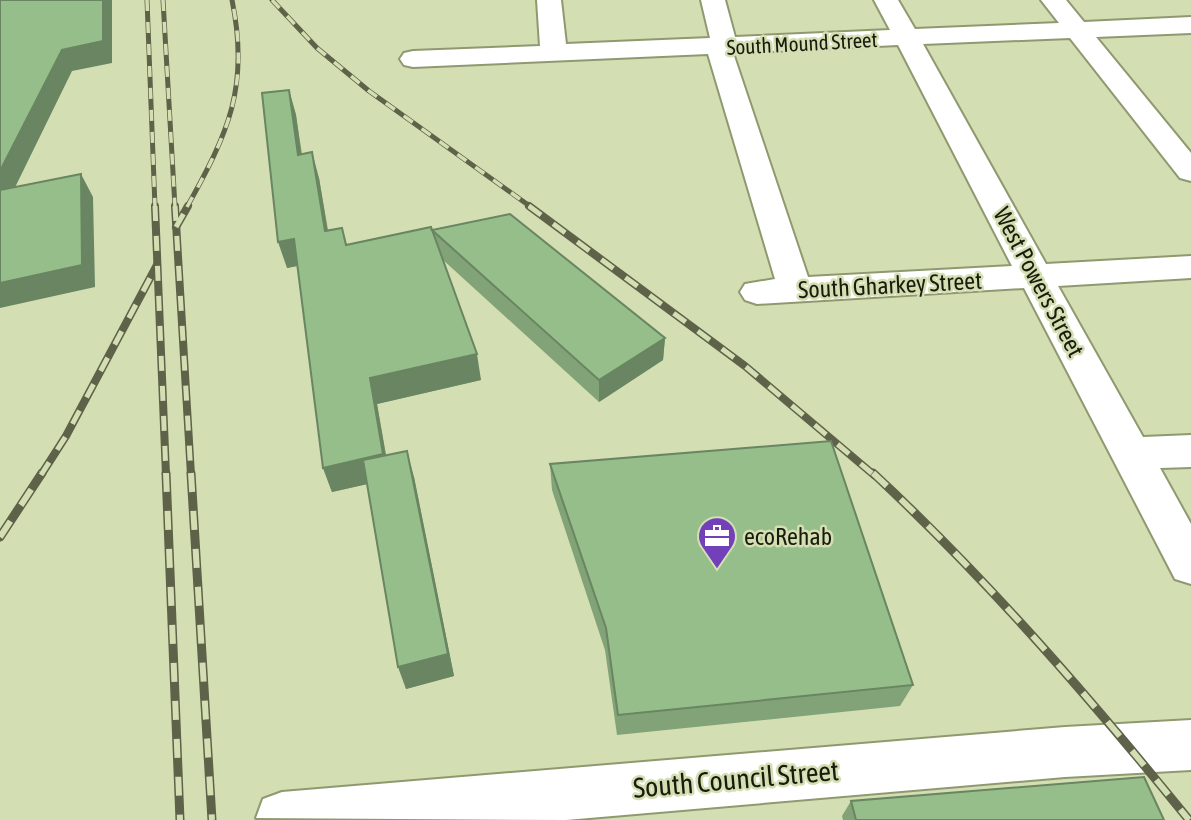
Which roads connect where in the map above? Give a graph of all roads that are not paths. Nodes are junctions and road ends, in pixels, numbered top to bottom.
1 (550, 0) edge
2 (713, 0) edge
3 (886, 0) edge
4 (1053, 0) edge
5 (1191, 25) edge
6 (1077, 31) junction
7 (907, 38) junction
8 (725, 47) junction
9 (554, 54) junction
10 (413, 59) dead end
11 (1191, 129) edge
12 (1159, 131) junction
13 (1191, 172) edge
14 (1191, 267) edge
15 (1037, 276) junction
16 (795, 290) junction
17 (757, 292) dead end
18 (1191, 451) edge
19 (1131, 454) junction
20 (1191, 565) edge
21 (1191, 744) edge
22 (282, 818) dead end

1 - 9 street
2 - 8 street
3 - 7 street, West Powers Street
4 - 6 street
5 - 6 street, South Mound Street
6 - 7 street, South Mound Street
6 - 12 street
7 - 8 street, South Mound Street
7 - 15 street, West Powers Street
8 - 9 street, South Mound Street
8 - 16 street
9 - 10 street, South Mound Street
11 - 12 street
12 - 13 street
14 - 15 street, South Gharkey Street
15 - 16 street, South Gharkey Street
15 - 19 street, West Powers Street
16 - 17 street, South Gharkey Street
18 - 19 street
19 - 20 street, West Powers Street
21 - 22 street, South Council Street

